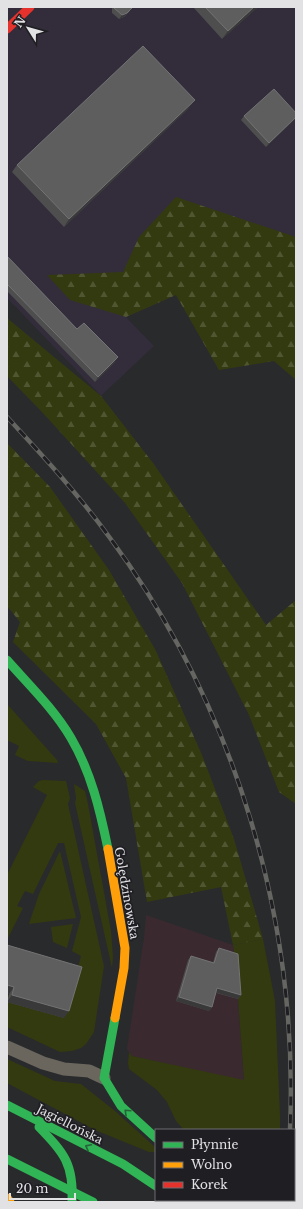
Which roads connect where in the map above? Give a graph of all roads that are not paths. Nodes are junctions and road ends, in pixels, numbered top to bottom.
1 (30, 7) edge
2 (7, 29) edge
3 (7, 660) edge
4 (7, 1047) edge
5 (104, 1078) junction
6 (7, 1105) edge
7 (27, 1115) junction
8 (155, 1137) edge
9 (7, 1159) edge
10 (123, 1164) junction
11 (155, 1174) edge
12 (155, 1185) edge
13 (73, 1192) junction
14 (7, 1198) edge
15 (10, 1202) edge
16 (72, 1202) edge
17 (93, 1202) edge

1 - 2 street
3 - 5 street, Golędzinowska
4 - 5 lane
8 -> 5 street
6 - 7 street, Jagiellońska
10 -> 7 street, Jagiellońska
7 - 13 street
9 - 13 street
10 - 11 street, Jagiellońska
10 - 12 street, Jagiellońska
13 - 16 street
13 - 17 street
14 - 15 street

